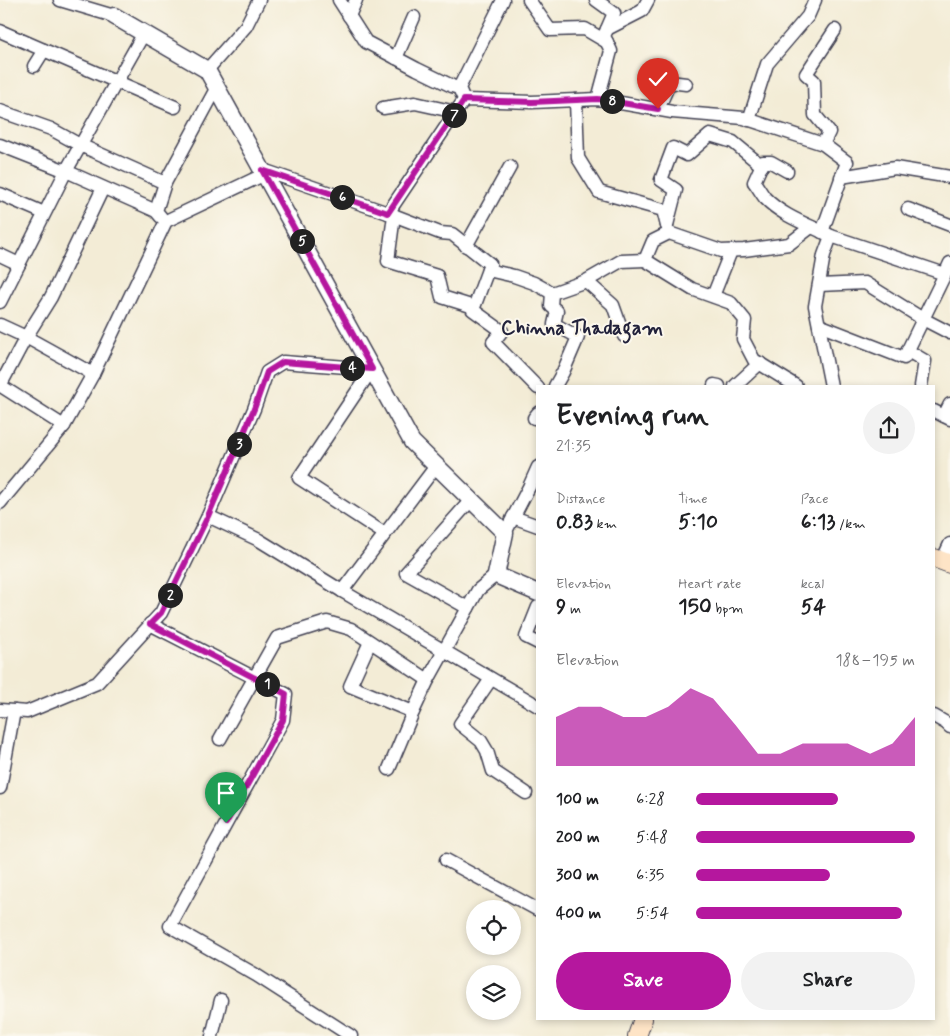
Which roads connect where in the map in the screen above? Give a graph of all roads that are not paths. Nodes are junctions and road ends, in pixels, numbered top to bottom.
1 (60, 0) edge
2 (259, 0) edge
3 (339, 0) edge
4 (356, 0) edge
5 (503, 0) edge
6 (529, 0) edge
7 (597, 0) edge
8 (648, 0) edge
9 (815, 0) edge
10 (114, 16) joint
11 (349, 16) junction
12 (414, 17) dead end
13 (835, 30) dead end
14 (0, 31) edge
15 (144, 33) junction
16 (607, 36) junction
17 (44, 50) junction
18 (396, 58) junction
19 (34, 66) dead end
20 (207, 70) junction
21 (116, 82) junction
22 (686, 84) dead end
23 (217, 87) junction
24 (462, 94) junction
25 (598, 99) junction
26 (576, 100) junction
27 (175, 107) dead end
28 (383, 108) dead end
29 (658, 109) junction
30 (0, 111) edge
31 (456, 112) junction
32 (749, 120) junction
33 (823, 144) junction
34 (0, 145) edge
35 (80, 145) junction
36 (762, 166) junction
37 (510, 167) dead end
38 (66, 171) junction
39 (787, 171) dead end
40 (264, 172) junction
41 (841, 177) junction
42 (950, 177) edge
43 (165, 183) junction
44 (103, 188) junction
45 (0, 194) edge
46 (908, 209) dead end
47 (156, 211) junction
48 (44, 213) junction
49 (391, 214) junction
50 (166, 221) junction
51 (950, 226) edge
52 (668, 229) junction
53 (821, 232) junction
54 (466, 246) junction
55 (731, 251) junction
56 (0, 256) edge
57 (645, 260) junction
58 (19, 264) junction
59 (947, 269) edge
60 (488, 270) junction
61 (586, 281) junction
62 (819, 285) junction
63 (552, 294) junction
64 (713, 296) junction
65 (0, 302) edge
66 (474, 307) junction
67 (923, 319) junction
68 (0, 325) edge
69 (819, 325) junction
70 (950, 333) edge
71 (624, 336) dead end
72 (26, 337) junction
73 (908, 350) junction
74 (760, 363) junction
75 (372, 369) junction
76 (93, 374) junction
77 (556, 385) edge
78 (736, 385) edge
79 (794, 385) edge
80 (832, 385) edge
81 (921, 385) edge
82 (0, 386) edge
83 (536, 386) edge
84 (950, 404) edge
85 (943, 415) edge
86 (64, 426) junction
87 (436, 466) junction
88 (536, 472) edge
89 (471, 500) junction
90 (0, 502) edge
91 (208, 516) junction
92 (513, 518) junction
93 (536, 525) edge
94 (505, 533) junction
95 (385, 534) junction
96 (950, 544) edge
97 (942, 561) edge
98 (496, 575) junction
99 (342, 591) junction
100 (536, 592) edge
101 (468, 608) junction
102 (536, 612) edge
103 (150, 624) junction
104 (370, 642) junction
105 (536, 642) edge
106 (444, 652) junction
107 (255, 678) junction
108 (491, 679) junction
109 (428, 680) junction
110 (536, 705) edge
111 (0, 710) edge
112 (14, 711) junction
113 (412, 712) junction
114 (935, 717) edge
115 (950, 727) edge
116 (220, 739) dead end
117 (389, 769) dead end
118 (0, 788) edge
119 (526, 793) dead end
120 (446, 860) dead end
121 (536, 909) edge
122 (222, 1000) dead end
123 (643, 1020) edge
124 (212, 1036) edge
125 (351, 1036) edge
126 (637, 1036) edge

1 - 10 street
2 - 20 street
3 - 11 street
4 - 11 street
5 - 24 street
6 - 16 street
7 - 16 street
8 - 16 street
9 - 32 street
10 - 15 street
11 - 18 street
12 - 18 street
13 - 33 street
14 - 17 street
15 - 20 street
15 - 21 street
16 - 25 street
17 - 19 street
17 - 21 street
18 - 24 street
20 - 23 street
21 - 27 street
21 - 35 street
22 - 29 street
23 - 40 street
23 - 43 street
24 - 26 street
24 - 31 street
25 - 26 street
25 - 29 street
26 - 52 street
28 - 31 street
29 - 32 street
30 - 35 street
31 - 49 street
32 - 33 street
33 - 41 street
34 - 38 street
35 - 38 street
35 - 43 street
36 - 39 street
36 - 52 street
36 - 53 street
37 - 54 street
38 - 44 street
38 - 48 street
40 - 49 street
40 - 50 street
40 - 75 street
41 - 42 street
41 - 53 street
43 - 47 street
44 - 47 street
44 - 72 street
45 - 48 street
46 - 51 street
47 - 50 street
48 - 58 street
49 - 54 street
49 - 66 street
50 - 76 street
52 - 55 street
52 - 57 street
53 - 55 street
53 - 59 street
53 - 62 street
54 - 60 street
55 - 64 street
56 - 58 street
57 - 61 street
57 - 64 street
58 - 65 street
59 - 67 street
60 - 63 street
60 - 66 street
61 - 63 street
61 - 71 street
62 - 67 street
62 - 69 street
63 - 77 street
64 - 74 street
66 - 83 street
67 - 70 street
67 - 73 street
68 - 72 street
69 - 73 street
69 - 80 street
72 - 76 street
72 - 82 street
73 - 81 street
74 - 78 street
74 - 79 street
75 - 87 street
75 - 91 street
75 - 95 street
76 - 86 street
82 - 86 street
84 - 85 street
86 - 90 street
87 - 89 street
87 - 95 street
88 - 92 street
89 - 94 street
89 - 101 street
91 - 99 street
91 - 103 street
92 - 93 street
92 - 94 street
94 - 98 street
95 - 99 street
96 - 97 street
98 - 100 street
98 - 101 street
99 - 106 street
101 - 106 street
102 - 105 street
103 - 107 street
103 - 112 street
104 - 107 street
104 - 109 street
104 - 113 street
106 - 108 street
106 - 109 street
107 - 116 street
107 - 125 street
108 - 110 street
108 - 119 street
109 - 113 street
111 - 112 street
112 - 118 street
113 - 117 street
114 - 115 street
120 - 121 street
122 - 124 street
123 - 126 main road

